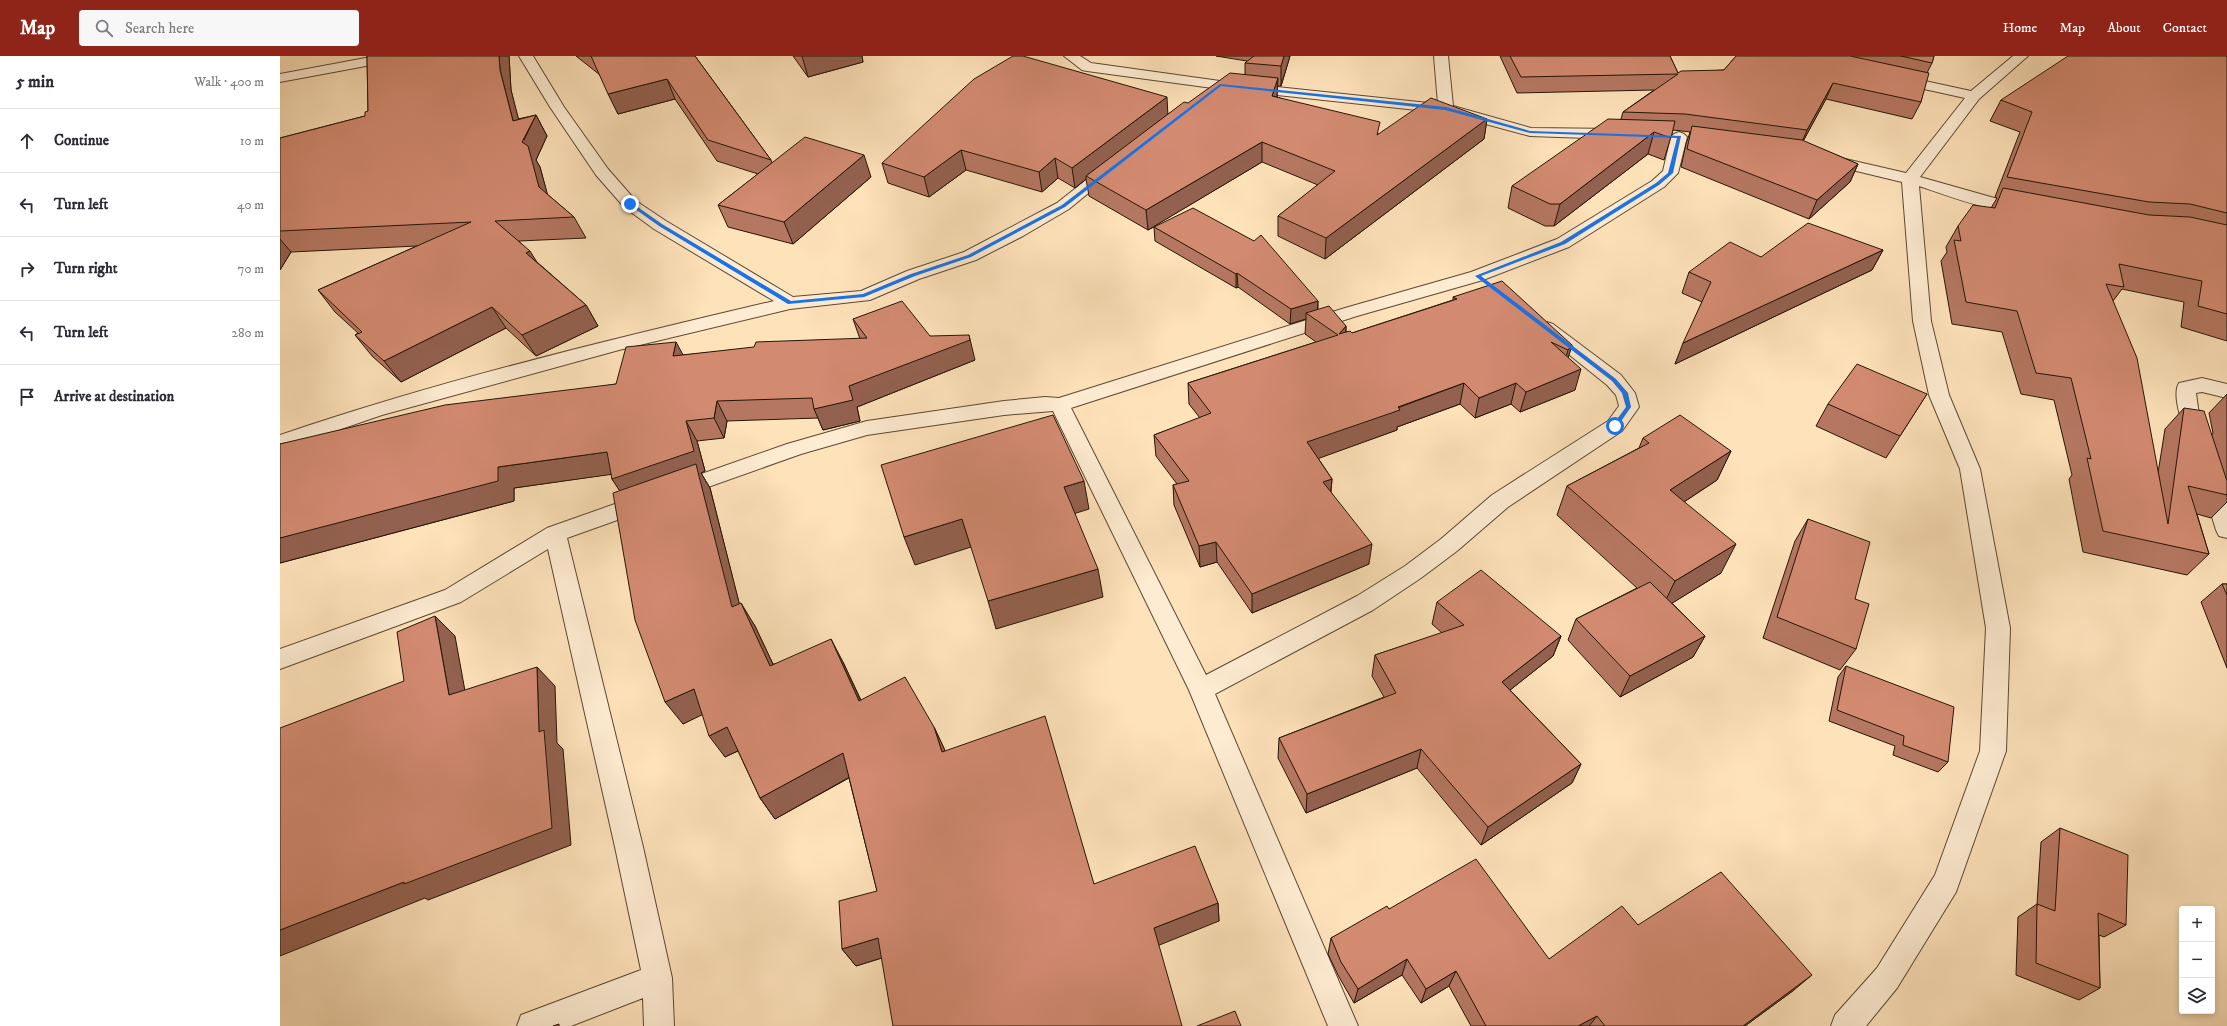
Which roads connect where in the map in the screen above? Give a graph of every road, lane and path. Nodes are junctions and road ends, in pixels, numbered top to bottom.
1 (398, 56) edge
2 (526, 56) edge
3 (1071, 56) edge
4 (1442, 56) edge
5 (2021, 56) edge
6 (1880, 75) edge
7 (280, 78) edge
8 (1220, 85) junction
9 (1974, 96) junction
10 (1202, 99) edge
11 (1446, 109) junction
12 (1632, 135) edge
13 (1679, 137) dead end
14 (1817, 158) edge
15 (1122, 160) edge
16 (1910, 179) junction
17 (2042, 213) edge
18 (1477, 276) junction
19 (1495, 290) edge
20 (790, 303) junction
21 (1532, 317) edge
22 (2227, 391) edge
23 (1060, 405) junction
24 (280, 443) edge
25 (2227, 530) edge
26 (555, 534) junction
27 (280, 659) edge
28 (1201, 690) junction
29 (657, 978) junction
30 (532, 1026) edge
31 (659, 1026) edge
32 (1343, 1026) edge
33 (1846, 1026) edge

1 - 7 street
2 - 20 street
3 - 8 street
4 - 11 street
5 - 9 street
6 - 9 street
8 - 10 street
8 - 11 street
9 - 16 street
11 - 12 street
13 - 18 street
14 - 16 street
15 - 20 street
16 - 17 street
16 - 33 street
18 - 19 street
18 - 23 street
20 - 24 street
21 - 28 street
22 - 25 street
23 - 26 street
23 - 28 street
26 - 27 street
26 - 29 street
28 - 32 street
29 - 30 street
29 - 31 street

